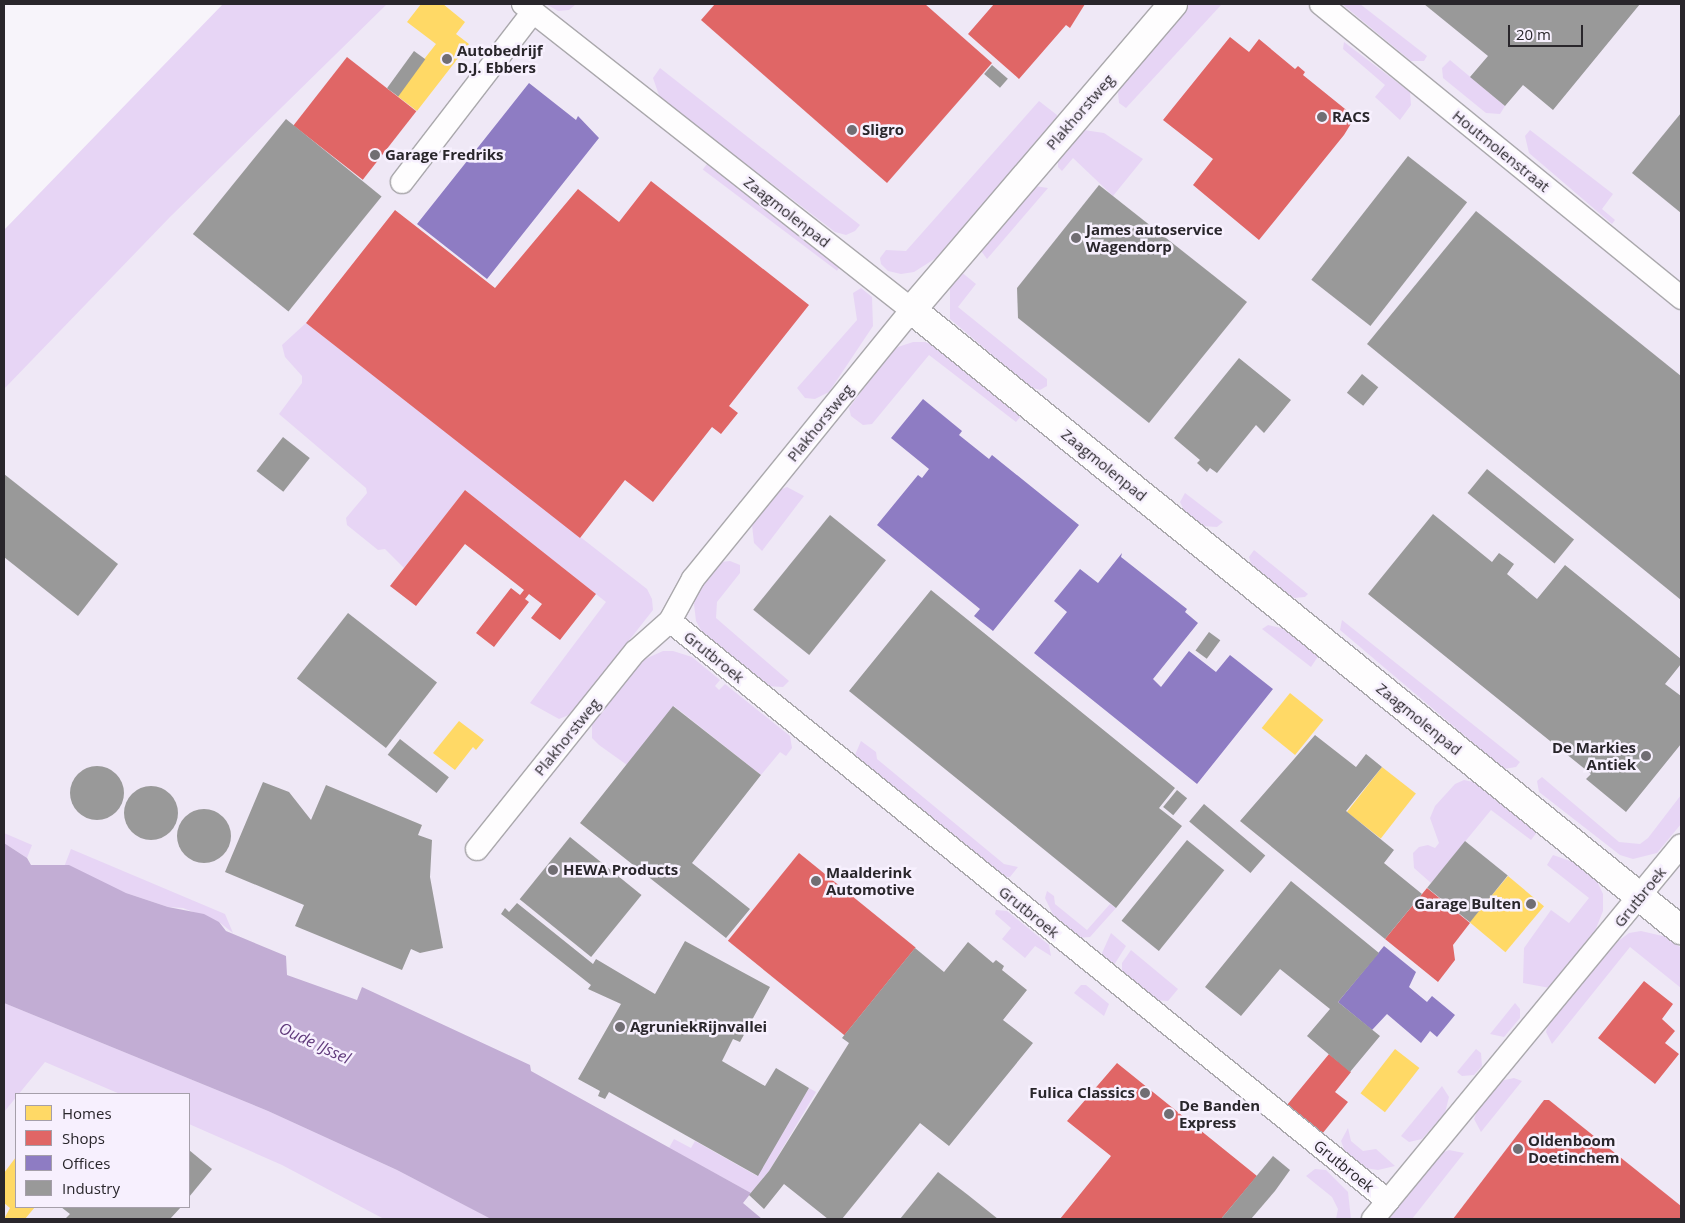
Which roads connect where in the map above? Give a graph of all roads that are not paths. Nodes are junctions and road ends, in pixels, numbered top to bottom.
1 (1173, 4) edge
2 (1321, 4) edge
3 (528, 8) edge
4 (402, 182) dead end
5 (1681, 298) edge
6 (912, 310) junction
7 (670, 621) junction
8 (1681, 846) edge
9 (477, 849) dead end
10 (1641, 897) junction
11 (1681, 930) edge
12 (1388, 1201) junction
13 (1373, 1219) edge

1 - 6 street, Plakhorstweg
2 - 5 street, Houtmolenstraat
3 - 4 street
3 - 6 street, Zaagmolenpad
6 - 7 street, Plakhorstweg
6 - 10 street, Zaagmolenpad
7 - 9 street, Plakhorstweg
7 - 12 street, Grutbroek
8 - 10 street, Grutbroek
10 - 11 street, Zaagmolenpad
10 - 12 street, Grutbroek
12 - 13 street, Grutbroek

